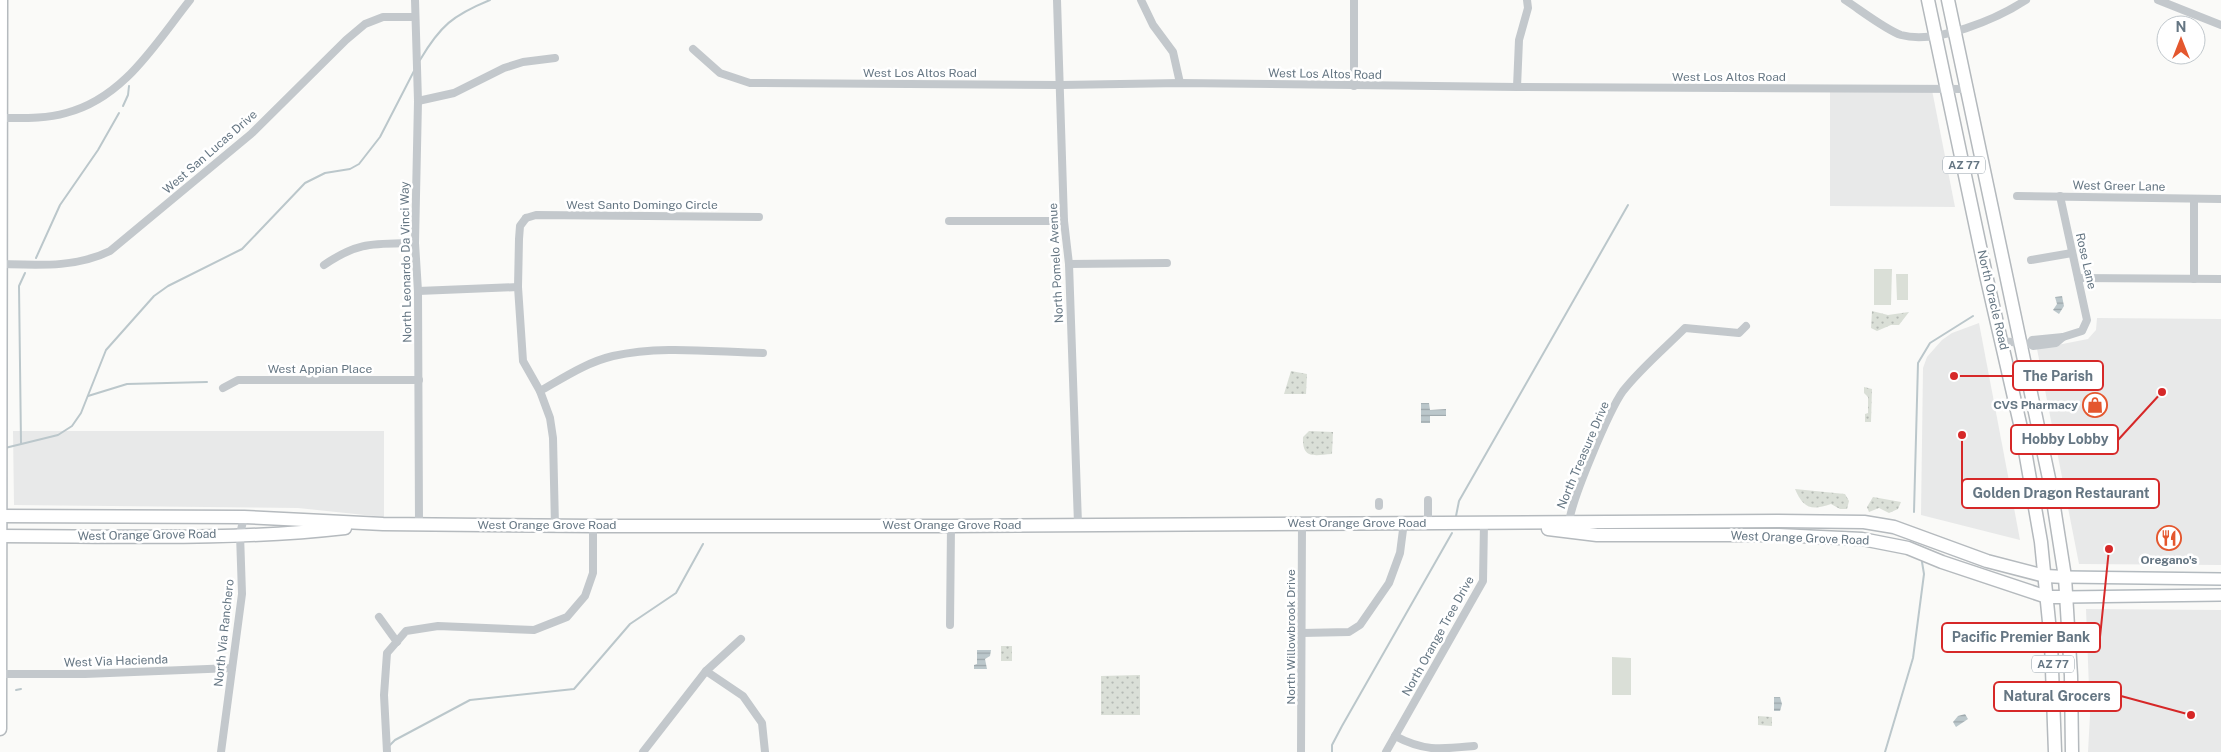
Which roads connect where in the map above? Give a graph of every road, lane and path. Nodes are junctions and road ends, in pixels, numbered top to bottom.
1 (1, 0) edge
2 (190, 0) edge
3 (415, 0) edge
4 (1057, 0) edge
5 (1140, 0) edge
6 (1354, 0) edge
7 (1527, 0) edge
8 (1845, 0) edge
9 (1928, 0) edge
10 (1948, 0) edge
11 (2026, 0) edge
12 (2158, 0) edge
13 (415, 17) junction
14 (2221, 25) edge
15 (1955, 32) junction
16 (1935, 35) junction
17 (693, 49) dead end
18 (555, 58) dead end
19 (1, 74) edge
20 (1180, 83) junction
21 (1061, 85) junction
22 (1354, 86) junction
23 (1517, 87) junction
24 (1947, 88) junction
25 (1967, 89) junction
26 (418, 101) junction
27 (1, 118) junction
28 (2017, 196) dead end
29 (2060, 196) junction
30 (2194, 199) junction
31 (2221, 199) edge
32 (759, 217) dead end
33 (949, 221) dead end
34 (1064, 221) junction
35 (415, 243) junction
36 (2072, 253) junction
37 (2031, 260) dead end
38 (1167, 263) dead end
39 (1, 264) edge
40 (1069, 264) junction
41 (324, 265) dead end
42 (2078, 278) junction
43 (2194, 279) junction
44 (2221, 280) edge
45 (518, 287) junction
46 (418, 291) junction
47 (1746, 326) dead end
48 (2002, 341) junction
49 (2025, 343) junction
50 (763, 353) dead end
51 (419, 380) junction
52 (223, 388) dead end
53 (540, 390) junction
54 (1428, 500) dead end
55 (1, 516) edge
56 (244, 517) junction
57 (1404, 522) junction
58 (1428, 522) junction
59 (1302, 523) junction
60 (1484, 523) junction
61 (383, 524) junction
62 (418, 524) junction
63 (1078, 524) junction
64 (555, 526) junction
65 (593, 526) junction
66 (951, 526) junction
67 (1569, 528) junction
68 (240, 534) junction
69 (1, 536) edge
70 (2045, 576) junction
71 (2065, 577) junction
72 (2221, 579) edge
73 (2221, 595) edge
74 (2047, 597) junction
75 (2066, 597) junction
76 (379, 617) dead end
77 (950, 625) dead end
78 (1302, 633) junction
79 (741, 639) dead end
80 (397, 642) junction
81 (232, 668) junction
82 (706, 671) junction
83 (1, 674) edge
84 (0, 729) edge
85 (1395, 736) junction
86 (1474, 746) dead end
87 (221, 752) edge
88 (387, 752) edge
89 (643, 752) edge
90 (765, 752) edge
91 (1301, 752) edge
92 (1386, 752) edge
93 (2054, 752) edge
94 (2072, 752) edge

1 - 19 main road
2 - 27 street
3 - 13 street, North Leonardo Da Vinci Way
4 - 21 street, North Pomelo Avenue
5 - 20 street
6 - 22 street
7 - 23 street
8 - 16 street
9 - 16 main road, North Oracle Road / AZ 77
10 - 15 main road, North Oracle Road / AZ 77
11 - 15 street
12 - 14 street
13 - 26 street, North Leonardo Da Vinci Way
13 - 39 street, West San Lucas Drive
15 - 16 street
15 - 25 main road, North Oracle Road / AZ 77
16 - 24 main road, North Oracle Road / AZ 77
17 - 21 street, West Los Altos Road
18 - 26 street
19 - 27 main road
20 - 21 street, West Los Altos Road
20 - 22 street, West Los Altos Road
21 - 34 street, North Pomelo Avenue
22 - 23 street, West Los Altos Road
23 - 24 street, West Los Altos Road
24 - 25 street, West Los Altos Road
24 - 48 main road, North Oracle Road / AZ 77
25 - 49 main road, North Oracle Road / AZ 77
26 - 35 street, North Leonardo Da Vinci Way
27 - 39 main road
28 - 29 street, West Greer Lane
29 - 30 street, West Greer Lane
29 - 36 street, Rose Lane
30 - 31 street, West Greer Lane
30 - 43 street
32 - 45 street, West Santo Domingo Circle
33 - 34 street
34 - 40 street, North Pomelo Avenue
35 - 41 street
35 - 46 street, North Leonardo Da Vinci Way
36 - 37 street
36 - 42 street, Rose Lane
38 - 40 street
39 - 55 main road
40 - 63 street, North Pomelo Avenue
42 - 43 street
42 - 49 street, Rose Lane
43 - 44 street
45 - 46 street
45 - 53 street
46 - 51 street, North Leonardo Da Vinci Way
47 - 67 street, North Treasure Drive
48 - 49 street
48 - 70 main road, North Oracle Road / AZ 77
49 - 71 main road, North Oracle Road / AZ 77
50 - 53 street
51 - 52 street, West Appian Place
51 - 62 street, North Leonardo Da Vinci Way
53 - 64 street
54 - 58 street
55 - 56 main road, West Orange Grove Road
55 - 69 main road
56 - 61 main road, West Orange Grove Road
56 - 68 street, North Via Ranchero
57 - 58 main road, West Orange Grove Road
57 - 59 main road, West Orange Grove Road
57 - 78 street
58 - 60 main road, West Orange Grove Road
59 - 63 main road, West Orange Grove Road
59 - 78 street, North Willowbrook Drive
60 - 67 main road, West Orange Grove Road
60 - 85 street, North Orange Tree Drive
61 - 62 main road, West Orange Grove Road
61 - 68 main road, West Orange Grove Road
62 - 64 main road, West Orange Grove Road
63 - 66 main road, West Orange Grove Road
64 - 65 main road, West Orange Grove Road
65 - 66 main road, West Orange Grove Road
65 - 80 street
66 - 77 street
67 - 70 main road, West Orange Grove Road
67 - 74 main road, West Orange Grove Road
68 - 69 main road, West Orange Grove Road
68 - 81 street, North Via Ranchero
69 - 83 main road
70 - 71 main road, West Orange Grove Road
70 - 74 main road, North Oracle Road / AZ 77
71 - 72 main road, West Orange Grove Road
71 - 75 main road, North Oracle Road / AZ 77
73 - 75 main road, West Orange Grove Road
74 - 75 main road, West Orange Grove Road
74 - 93 main road, North Oracle Road / AZ 77
75 - 94 main road, North Oracle Road / AZ 77
76 - 80 street
78 - 91 street, North Willowbrook Drive
79 - 82 street
80 - 88 street
81 - 83 street, West Via Hacienda
81 - 87 street, North Via Ranchero
82 - 89 street
82 - 90 street
83 - 84 main road
85 - 86 street
85 - 92 street, North Orange Tree Drive

